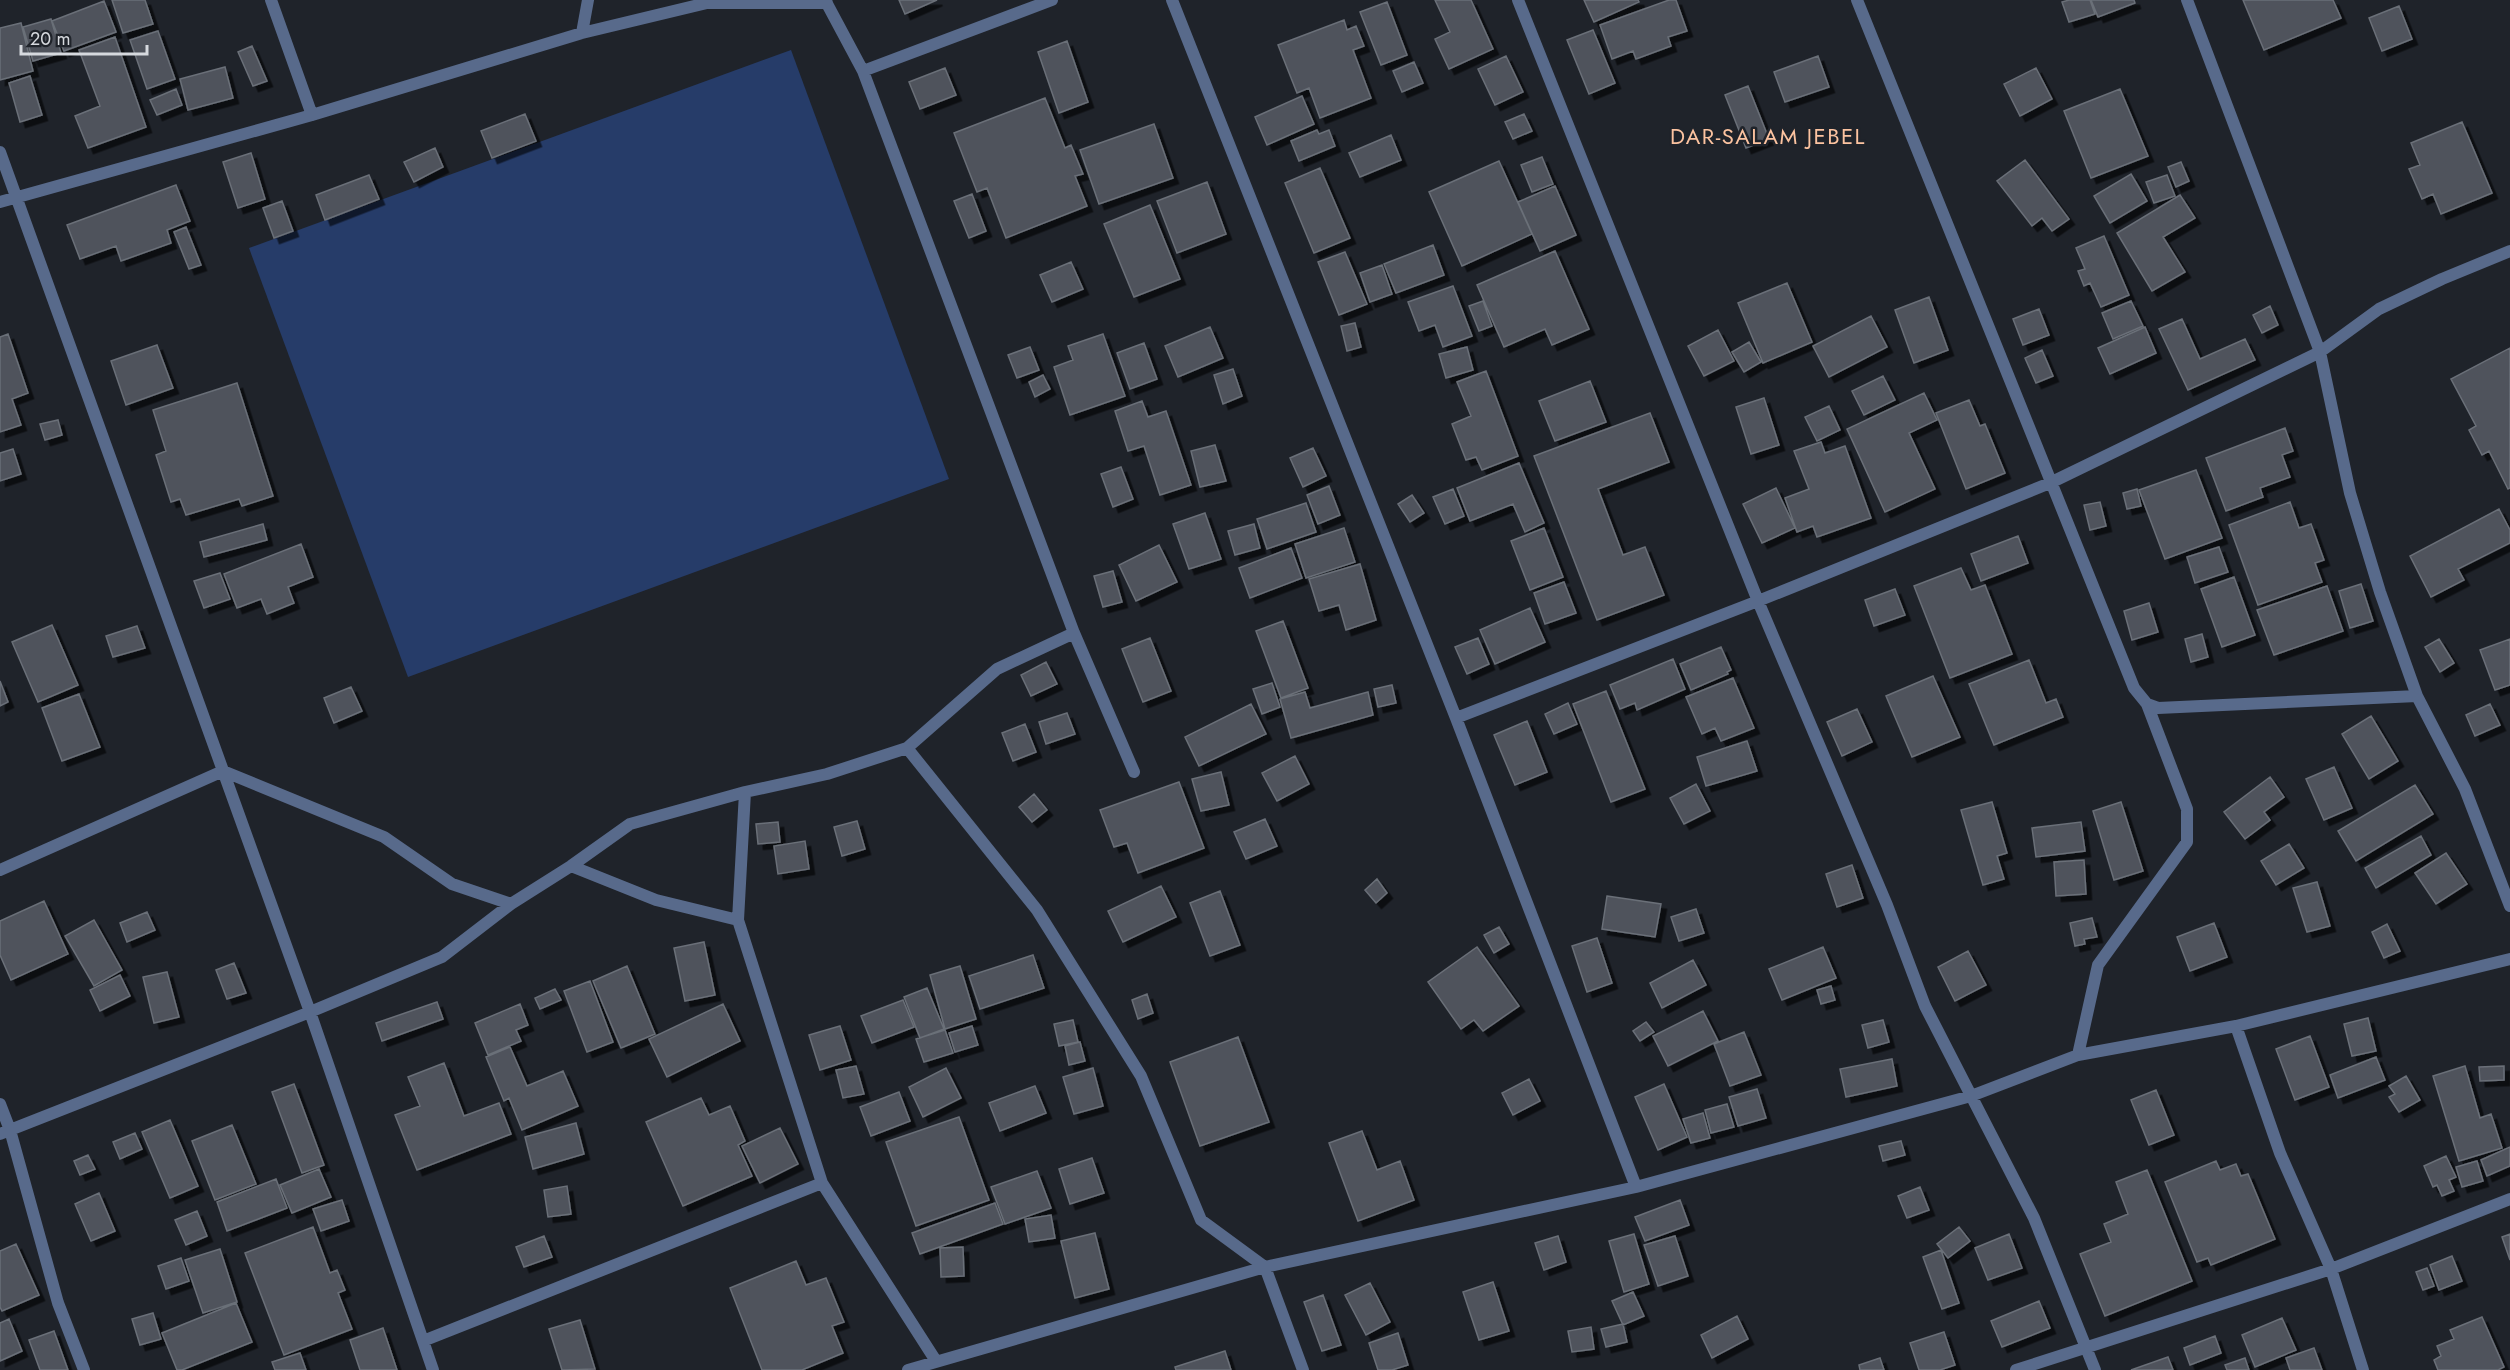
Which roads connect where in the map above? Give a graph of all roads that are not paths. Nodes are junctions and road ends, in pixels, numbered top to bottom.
1 (271, 0) edge
2 (588, 0) edge
3 (1052, 0) edge
4 (1172, 0) edge
5 (1518, 0) edge
6 (1857, 0) edge
7 (2187, 0) edge
8 (826, 2) edge
9 (582, 33) junction
10 (863, 71) junction
11 (312, 115) junction
12 (0, 152) edge
13 (16, 197) junction
14 (0, 202) edge
15 (2510, 251) edge
16 (2320, 352) junction
17 (2050, 483) junction
18 (1758, 601) junction
19 (1074, 633) junction
20 (2417, 696) junction
21 (2148, 704) junction
22 (1456, 718) junction
23 (908, 748) junction
24 (223, 771) junction
25 (1134, 772) dead end
26 (745, 792) junction
27 (571, 866) junction
28 (0, 870) edge
29 (511, 904) junction
30 (2510, 906) edge
31 (738, 920) junction
32 (2510, 959) edge
33 (310, 1012) junction
34 (2236, 1026) junction
35 (2078, 1055) junction
36 (1971, 1096) junction
37 (0, 1104) edge
38 (5, 1132) edge
39 (822, 1183) junction
40 (1635, 1187) junction
41 (2510, 1199) edge
42 (1265, 1267) junction
43 (2331, 1269) junction
44 (423, 1341) junction
45 (2086, 1346) junction
46 (936, 1361) junction
47 (84, 1370) edge
48 (433, 1370) edge
49 (908, 1370) edge
50 (1303, 1370) edge
51 (2016, 1370) edge
52 (2095, 1370) edge
53 (2363, 1370) edge

1 - 11 street
2 - 9 street
3 - 10 street
4 - 22 street
5 - 18 street
6 - 17 street
7 - 16 street
8 - 9 street
8 - 10 street
9 - 11 street
10 - 19 street
11 - 13 street
12 - 13 street
13 - 14 street
13 - 24 street
15 - 16 street
16 - 17 street
16 - 20 street
17 - 18 street
17 - 21 street
18 - 22 street
18 - 36 street
19 - 23 street
19 - 25 street
20 - 21 street
20 - 30 street
21 - 35 street
22 - 40 street
23 - 26 street
23 - 42 street
24 - 28 street
24 - 29 street
24 - 33 street
26 - 27 street
26 - 31 street
27 - 29 street
27 - 31 street
29 - 33 street
31 - 39 street
32 - 34 street
33 - 38 street
33 - 44 street
34 - 35 street
34 - 43 street
35 - 36 street
36 - 40 street
36 - 45 street
37 - 38 street
38 - 47 street
39 - 44 street
39 - 46 street
40 - 42 street
41 - 43 street
42 - 46 street
42 - 50 street
43 - 45 street
43 - 53 street
44 - 48 street
45 - 51 street
45 - 52 street
46 - 49 street

